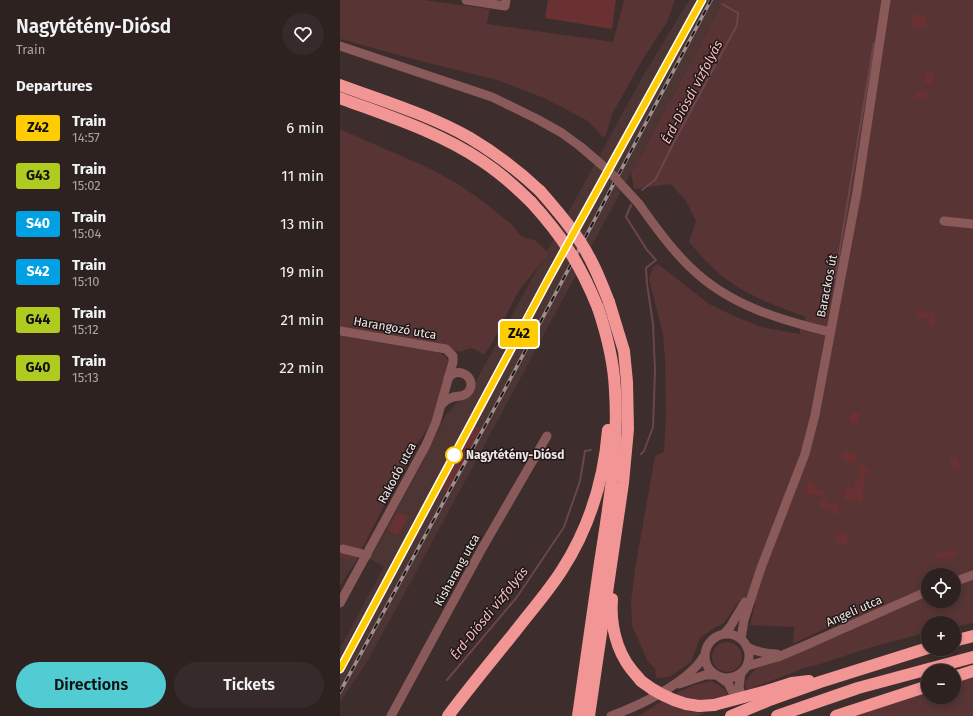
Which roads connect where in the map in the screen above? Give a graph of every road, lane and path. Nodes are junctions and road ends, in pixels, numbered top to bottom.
1 (466, 0) edge
2 (506, 0) edge
3 (886, 0) edge
4 (340, 46) edge
5 (340, 85) edge
6 (340, 98) edge
7 (944, 221) dead end
8 (973, 224) edge
9 (340, 331) edge
10 (830, 332) junction
11 (446, 349) joint
12 (612, 363) junction
13 (448, 378) junction
14 (441, 405) junction
15 (547, 436) dead end
16 (343, 549) dead end
17 (613, 550) junction
18 (367, 554) junction
19 (761, 568) junction
20 (973, 575) edge
21 (961, 579) edge
22 (921, 594) edge
23 (340, 603) edge
24 (724, 634) junction
25 (973, 636) edge
26 (741, 639) junction
27 (961, 639) edge
28 (747, 647) junction
29 (921, 650) edge
30 (789, 652) junction
31 (704, 656) junction
32 (973, 657) edge
33 (744, 670) junction
34 (973, 671) edge
35 (961, 675) edge
36 (717, 676) junction
37 (670, 687) junction
38 (921, 688) edge
39 (771, 694) junction
40 (391, 716) edge
41 (448, 716) edge
42 (578, 716) edge
43 (589, 716) edge
44 (611, 716) edge
45 (731, 716) edge
46 (777, 716) edge
47 (836, 716) edge

1 - 2 street
3 - 10 street, Barackos út
4 - 10 street, bridge
5 - 17 highway, bridge
6 - 12 highway, bridge
7 - 8 street
9 - 11 street, Harangozó utca
10 - 19 street, Barackos út
11 - 13 street, Rakodó utca
12 - 41 highway
12 - 42 highway
13 - 14 street, Rakodó utca
13 - 14 street
14 - 18 street, Rakodó utca
15 - 40 street, Kisharang utca
16 - 18 street
17 - 39 highway, bridge
17 - 43 highway
18 - 23 street, Rakodó utca
19 - 24 street, Barackos út
19 - 26 street, Barackos út
20 - 21 street
22 - 30 street, Angeli utca
24 - 26 street
24 - 31 street
25 - 27 highway
26 - 28 street
28 - 30 street, Angeli utca
28 - 33 street
29 - 39 highway
30 - 33 street, Angeli utca
31 - 36 street
31 - 37 street
32 - 46 highway
33 - 36 street
33 - 36 street
34 - 35 highway
36 - 37 street
37 - 44 street
38 - 47 highway
39 - 45 highway, bridge

